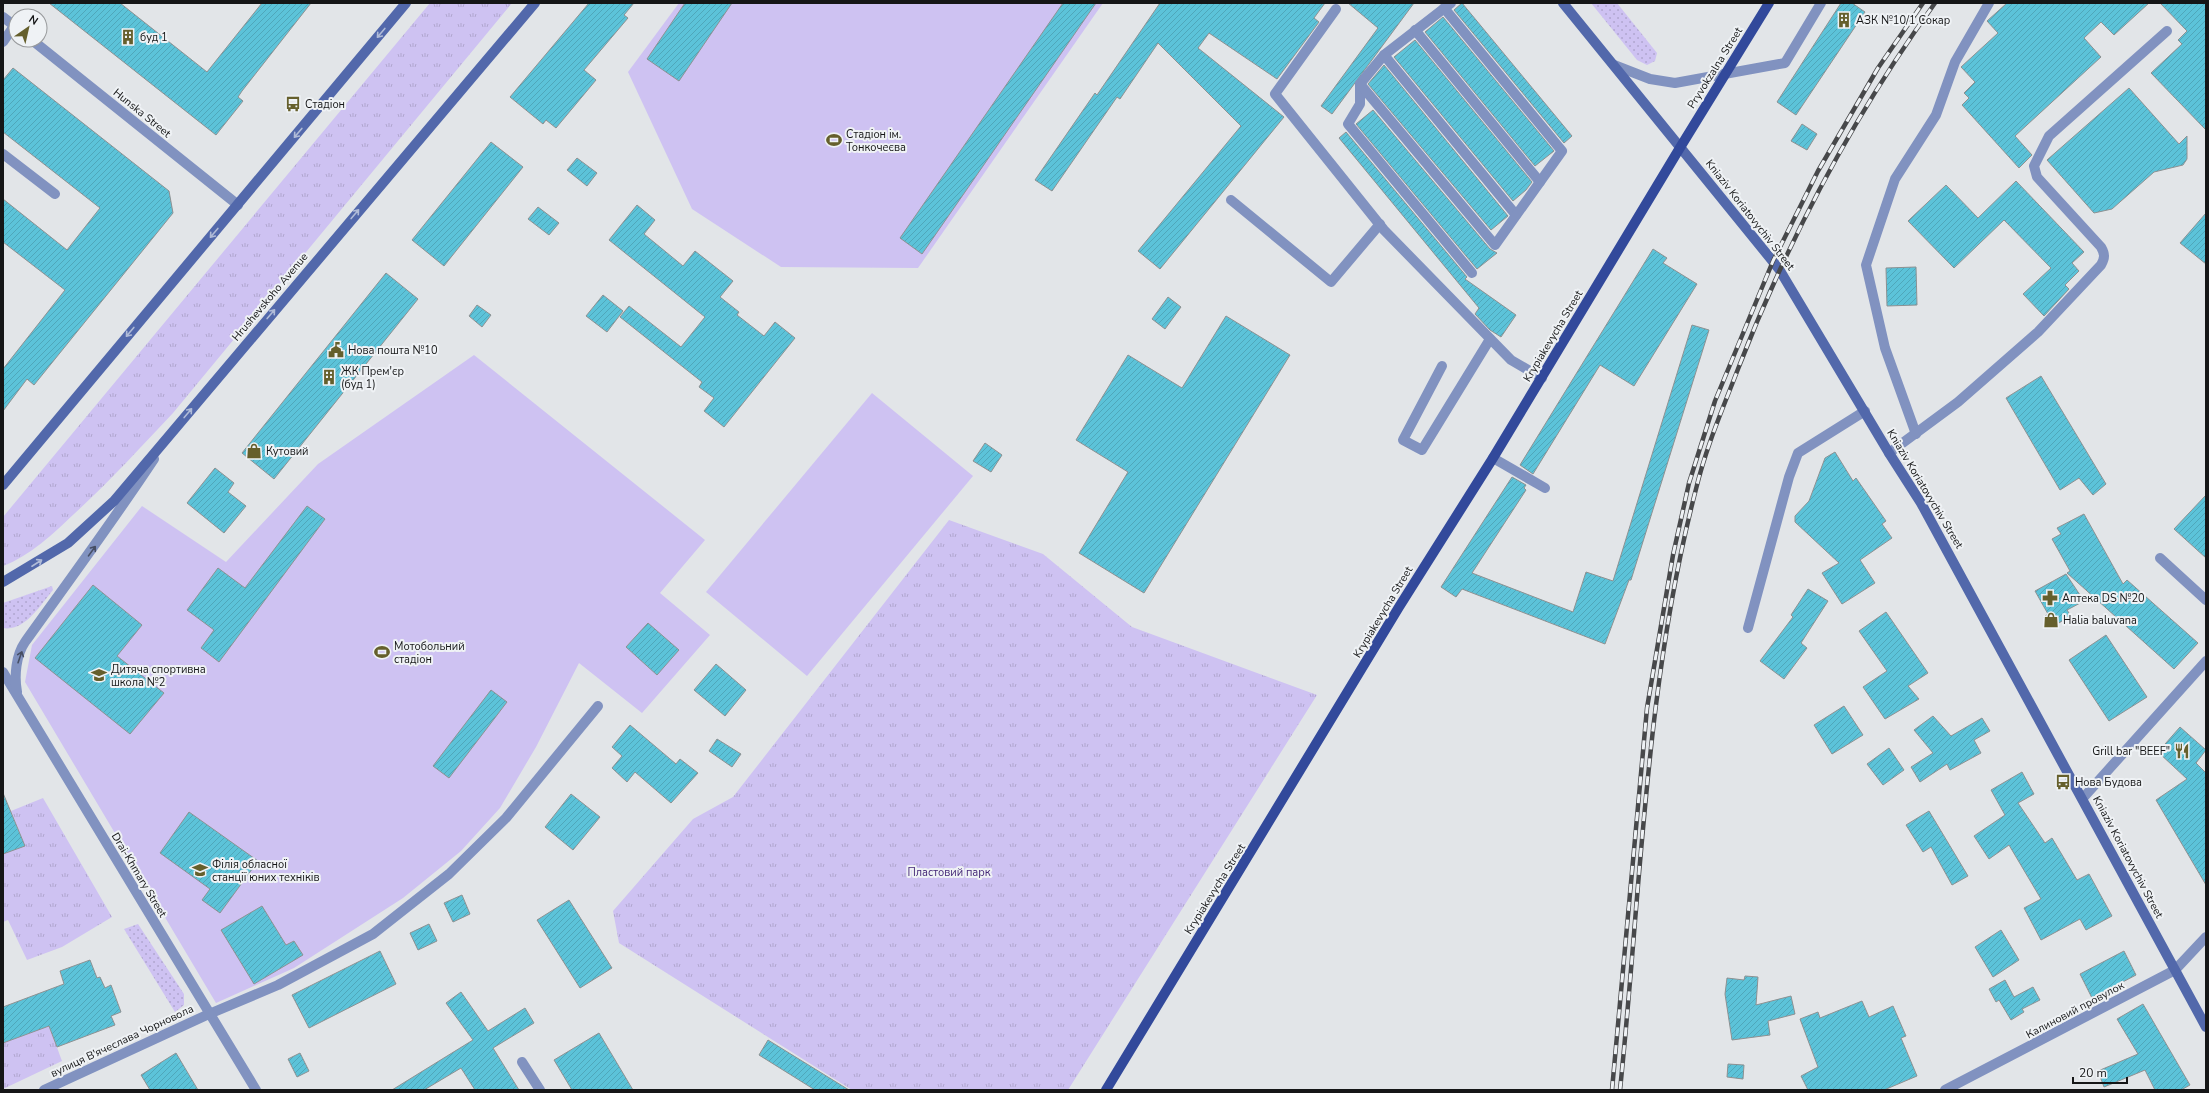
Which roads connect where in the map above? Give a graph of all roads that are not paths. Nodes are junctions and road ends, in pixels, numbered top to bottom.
1 (406, 3) edge
2 (535, 3) edge
3 (1563, 3) edge
4 (1770, 3) edge
5 (1821, 3) edge
6 (1989, 3) edge
7 (1448, 6) edge
8 (1336, 9) dead end
9 (1415, 30) junction
10 (2167, 31) dead end
11 (42, 48) edge
12 (1384, 55) junction
13 (1614, 65) junction
14 (1726, 74) junction
15 (1360, 84) junction
16 (1681, 146) junction
17 (3, 154) edge
18 (1540, 182) junction
19 (55, 194) dead end
20 (1231, 200) dead end
21 (238, 205) junction
22 (1516, 215) junction
23 (1380, 224) junction
24 (1472, 273) dead end
25 (1490, 339) junction
26 (1442, 366) dead end
27 (1542, 378) junction
28 (1865, 411) junction
29 (173, 431) junction
30 (1916, 434) junction
31 (1889, 453) junction
32 (1493, 458) junction
33 (3, 485) edge
34 (1545, 488) dead end
35 (2160, 558) dead end
36 (3, 582) edge
37 (2206, 600) edge
38 (1748, 628) dead end
39 (2206, 661) edge
40 (3, 672) edge
41 (17, 696) junction
42 (598, 706) dead end
43 (2082, 798) junction
44 (2206, 937) edge
45 (2175, 970) junction
46 (209, 1014) junction
47 (2206, 1027) edge
48 (522, 1062) dead end
49 (44, 1090) edge
50 (256, 1090) edge
51 (540, 1090) edge
52 (1106, 1090) edge
53 (1944, 1090) edge

1 -> 21 main road
29 -> 2 main road, Hrushevskoho Avenue
3 - 13 main road, Kniaziv Koriatovychiv Street
4 - 14 main road, Pryvokzalna Street
5 - 14 street
6 - 30 street
7 - 9 street
7 - 18 street
8 - 23 street
9 - 12 street
9 - 18 street
10 - 30 street
11 - 21 street, Hunska Street
12 - 15 street
12 - 22 street
13 - 14 street
13 - 16 main road, Kniaziv Koriatovychiv Street
14 - 16 main road, Pryvokzalna Street
15 - 22 street
15 - 24 street
16 - 27 main road, Krypiakevycha Street
16 - 28 main road, Kniaziv Koriatovychiv Street
17 - 19 street
18 - 22 street
20 - 23 street
21 -> 33 main road
23 - 25 street
25 - 26 street
25 - 27 street
27 - 32 main road, Krypiakevycha Street
28 - 31 main road, Kniaziv Koriatovychiv Street
28 - 38 street
36 -> 29 main road, Hrushevskoho Avenue
41 -> 29 street
30 - 31 street
31 - 43 main road, Kniaziv Koriatovychiv Street
32 - 34 street
32 - 52 main road, Krypiakevycha Street
35 - 37 street
39 - 43 street
40 - 41 street, Drai-Khmary Street
41 - 46 street, Drai-Khmary Street
42 - 46 street, вулиця В'ячеслава Чорновола
43 - 45 main road, Kniaziv Koriatovychiv Street
44 - 45 street, Калиновий провулок
45 - 47 main road, Kniaziv Koriatovychiv Street
45 - 53 street, Калиновий провулок
46 - 49 street, вулиця В'ячеслава Чорновола
46 - 50 street, Drai-Khmary Street
48 - 51 street

